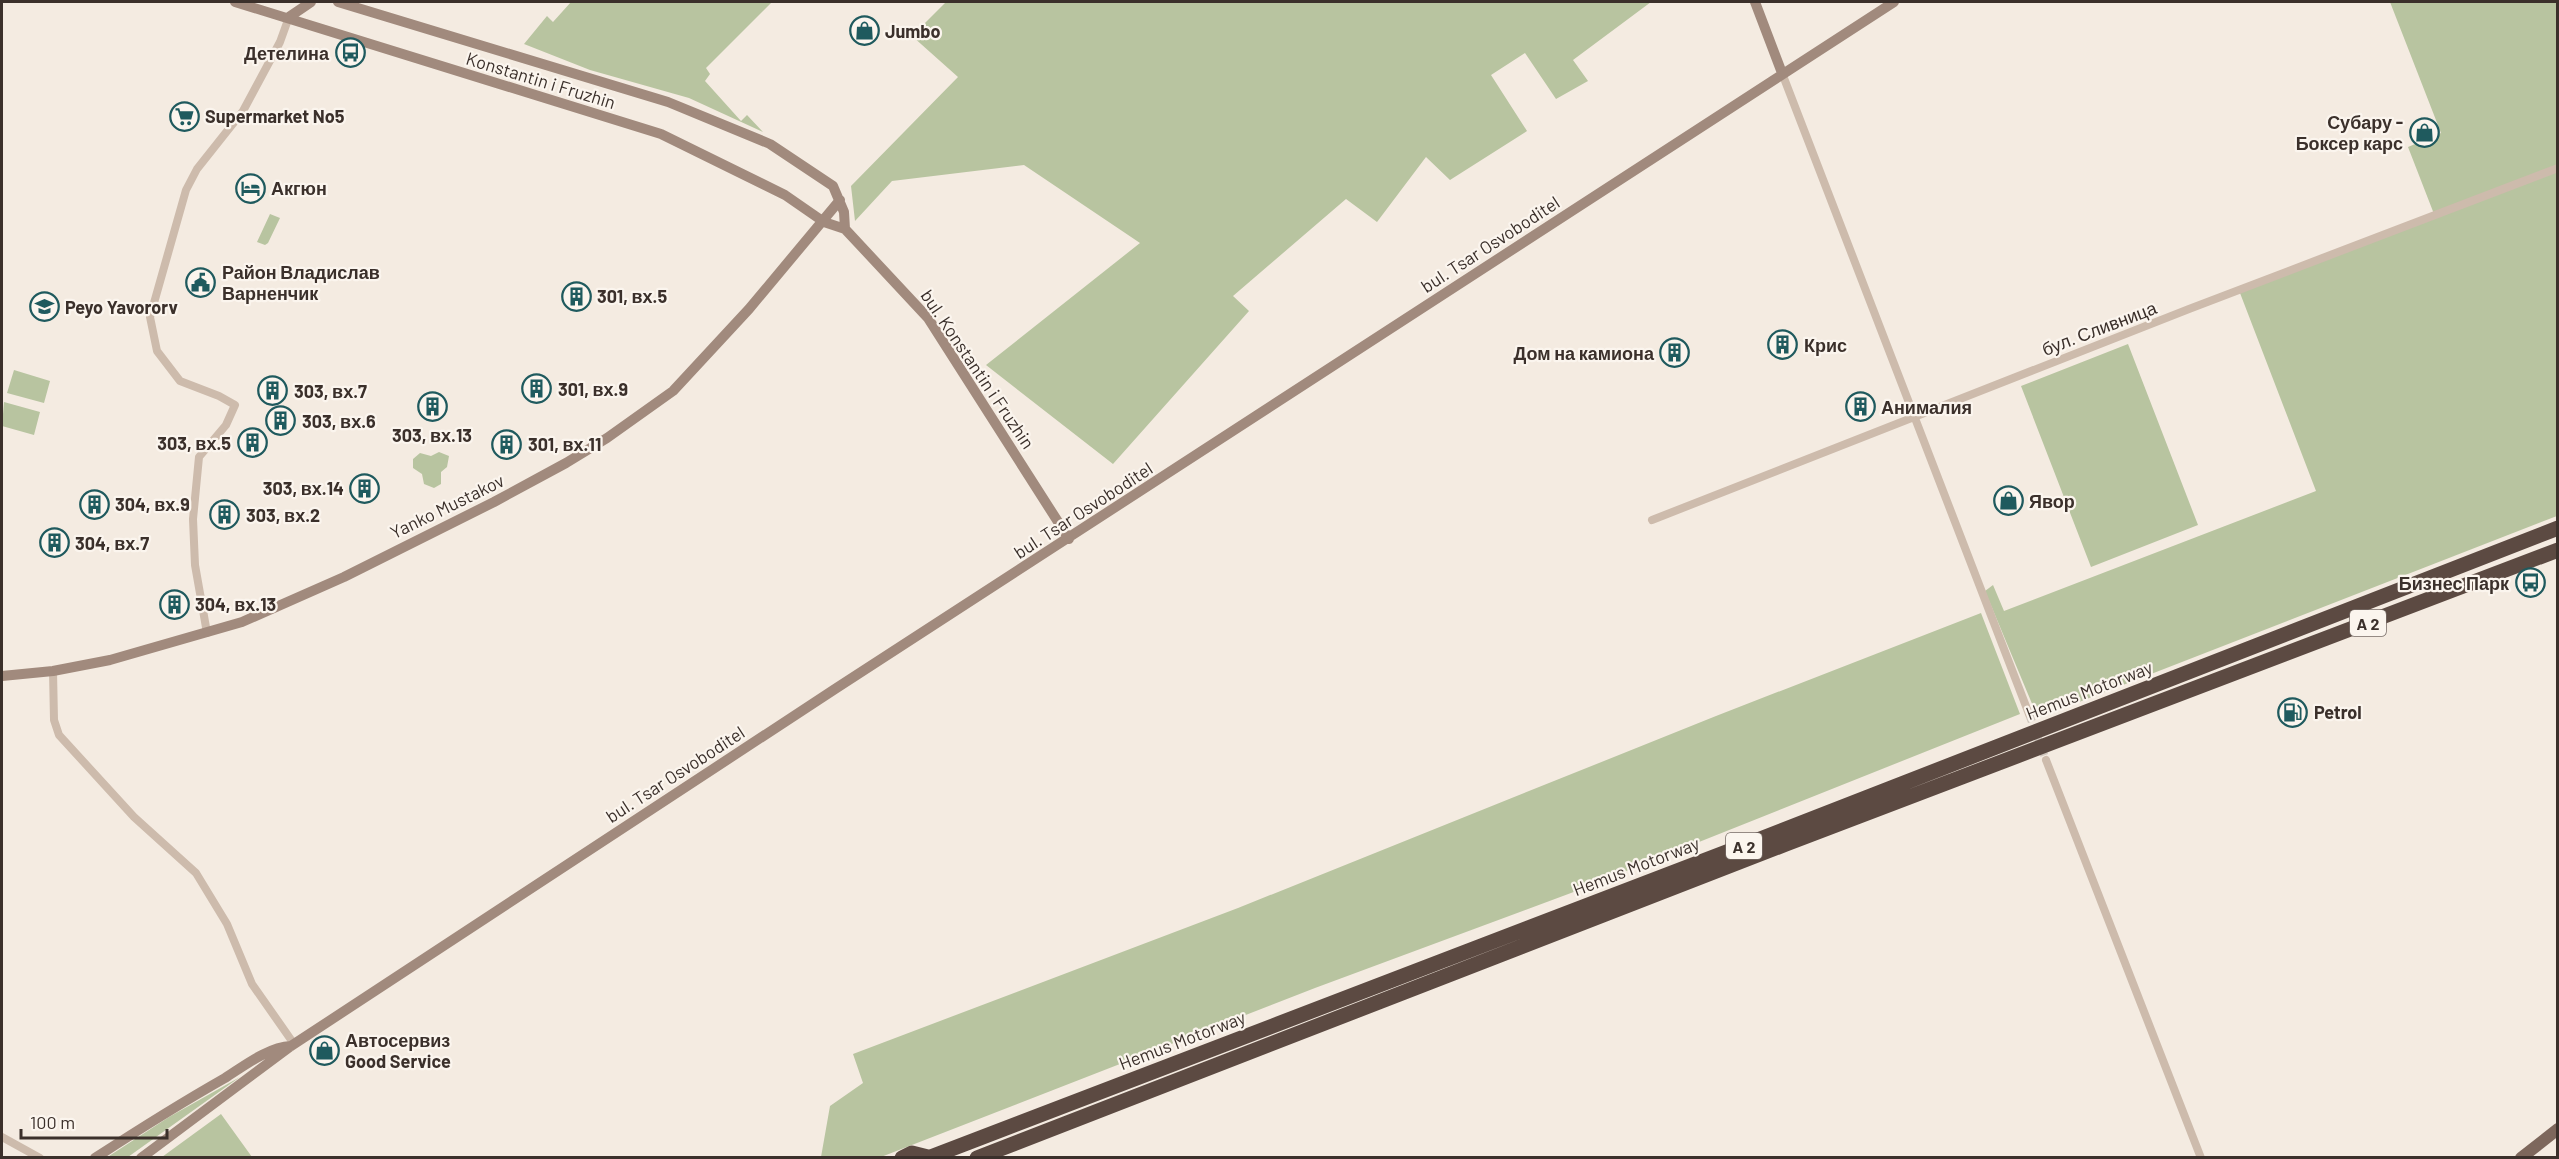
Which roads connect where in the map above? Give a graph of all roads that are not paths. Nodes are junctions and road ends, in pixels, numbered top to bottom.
1 (235, 2) edge
2 (292, 2) edge
3 (311, 2) edge
4 (338, 2) edge
5 (1755, 2) edge
6 (1894, 2) edge
7 (353, 4) edge
8 (289, 18) junction
9 (1782, 73) junction
10 (2558, 168) edge
11 (840, 200) junction
12 (824, 222) junction
13 (845, 229) junction
14 (1916, 416) junction
15 (1652, 520) dead end
16 (2558, 528) edge
17 (1069, 539) junction
18 (2558, 550) edge
19 (207, 633) junction
20 (53, 671) junction
21 (2, 676) edge
22 (2029, 714) tunnel mouth
23 (2046, 759) tunnel mouth
24 (292, 1045) junction
25 (2558, 1129) edge
26 (2, 1137) edge
27 (928, 1157) edge
28 (40, 1158) edge
29 (95, 1158) edge
30 (141, 1158) edge
31 (902, 1158) edge
32 (977, 1158) edge
33 (2201, 1158) edge
34 (2521, 1158) edge

1 - 8 street, Konstantin i Fruzhin
2 - 8 street
3 - 8 street
4 - 7 street, Konstantin i Fruzhin
5 - 9 street
6 - 9 street, bul. Tsar Osvoboditel
7 - 11 street, Konstantin i Fruzhin
8 - 12 street, Konstantin i Fruzhin
8 - 19 street
9 - 14 street
9 - 17 street, bul. Tsar Osvoboditel
10 - 14 street, бул. Сливница
11 - 12 street, Yanko Mustakov
11 - 13 street
12 - 13 street, bul. Konstantin i Fruzhin
12 - 19 street, Yanko Mustakov
13 - 17 street, bul. Konstantin i Fruzhin
14 - 15 street, бул. Сливница
14 - 22 street
16 - 27 highway, Hemus Motorway / A 2
17 - 24 street, bul. Tsar Osvoboditel
18 - 32 highway, Hemus Motorway / A 2
19 - 20 street, Yanko Mustakov
20 - 21 street, Yanko Mustakov
20 - 24 street
23 - 33 street
24 - 29 street, bul. Tsar Osvoboditel
24 - 30 street, bul. Tsar Osvoboditel
25 - 34 main road
26 - 28 street
27 - 31 highway, Hemus Motorway

